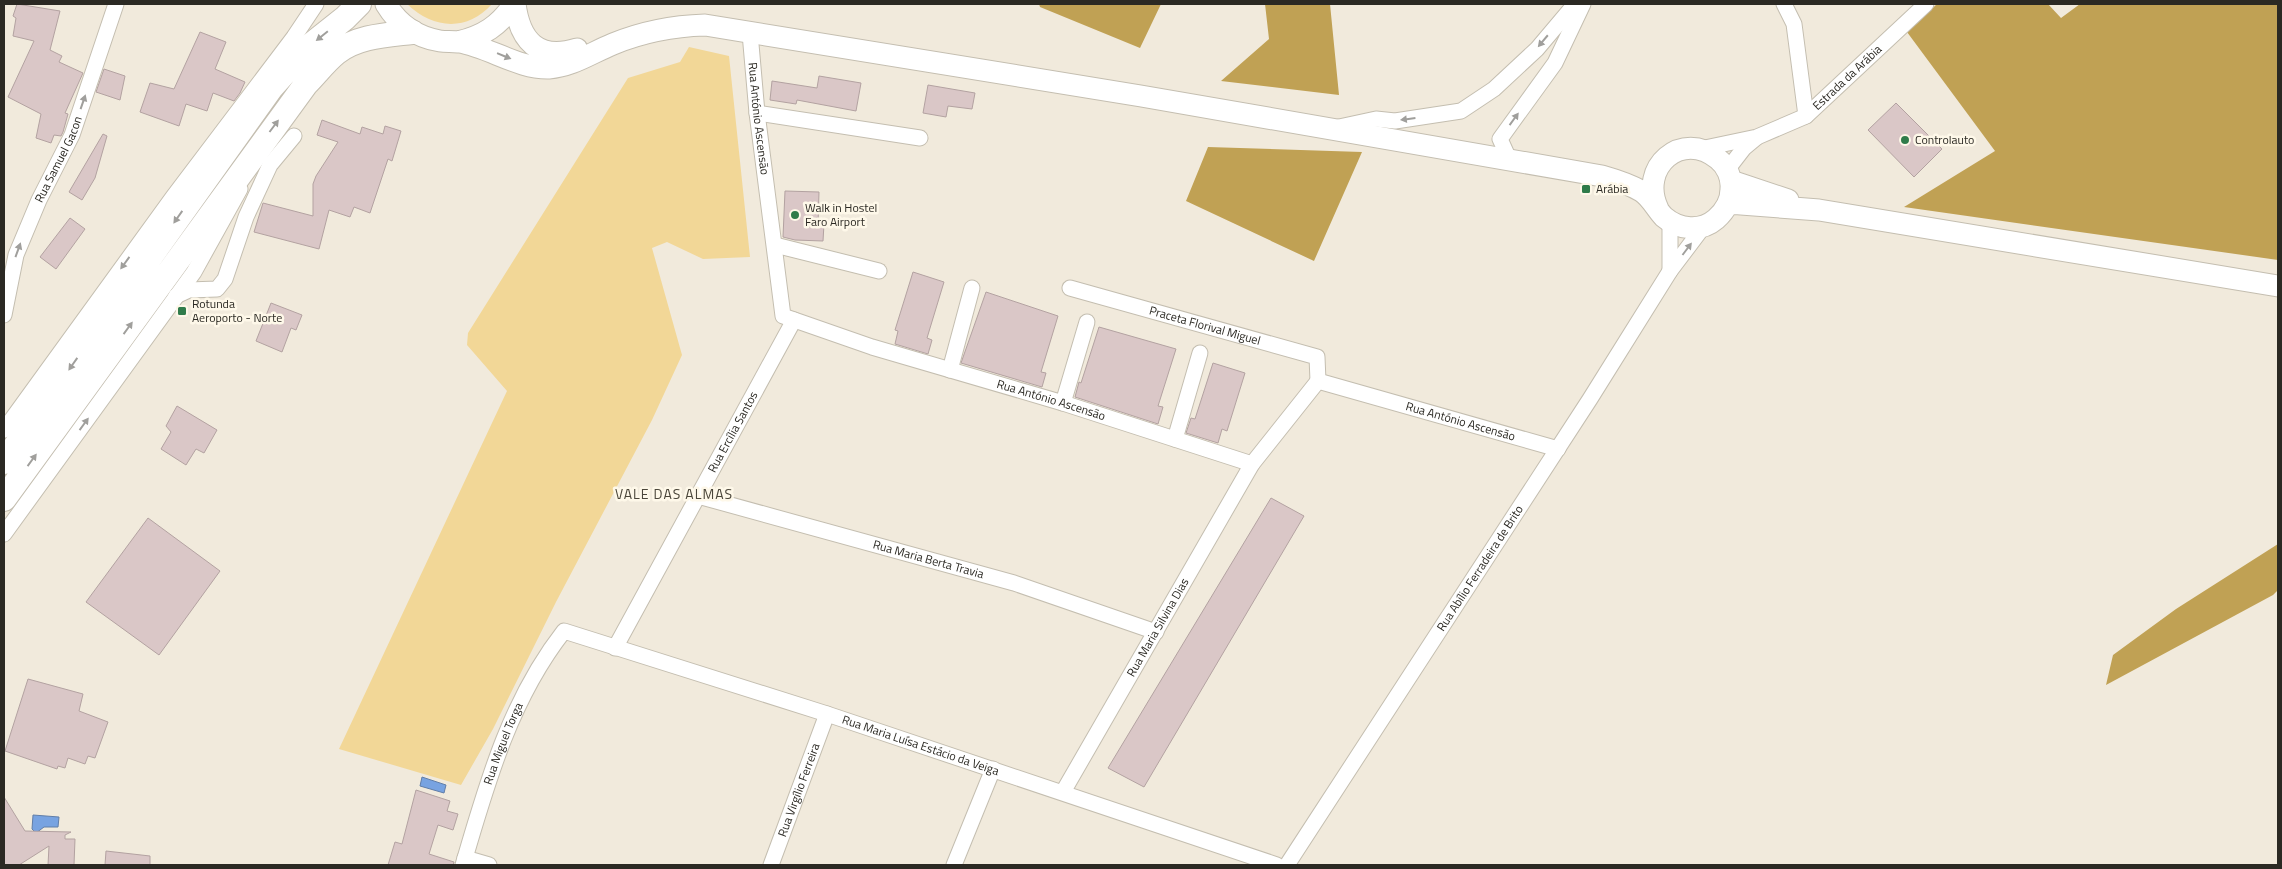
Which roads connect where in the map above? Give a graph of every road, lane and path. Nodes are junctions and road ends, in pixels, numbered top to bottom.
1 (116, 4) edge
2 (316, 4) edge
3 (358, 4) edge
4 (386, 4) edge
5 (515, 4) edge
6 (1575, 4) edge
7 (1583, 4) edge
8 (1784, 4) edge
9 (1926, 4) edge
10 (412, 32) junction
11 (750, 33) junction
12 (458, 42) junction
13 (612, 45) junction
14 (254, 110) junction
15 (756, 113) junction
16 (1806, 116) junction
17 (227, 125) junction
18 (1330, 129) junction
19 (294, 136) dead end
20 (920, 138) dead end
21 (1757, 138) junction
22 (1700, 149) junction
23 (256, 151) junction
24 (1510, 160) junction
25 (1661, 162) junction
26 (1729, 176) junction
27 (1619, 181) junction
28 (1728, 203) junction
29 (1819, 210) junction
30 (1664, 215) junction
31 (1704, 226) junction
32 (775, 245) junction
33 (879, 271) dead end
34 (1670, 271) junction
35 (194, 272) junction
36 (2278, 286) edge
37 (972, 288) dead end
38 (1070, 288) dead end
39 (201, 289) junction
40 (176, 296) junction
41 (4, 315) edge
42 (794, 320) junction
43 (1087, 322) dead end
44 (1200, 353) dead end
45 (950, 370) junction
46 (1318, 380) junction
47 (1063, 403) junction
48 (4, 430) edge
49 (1174, 439) junction
50 (1558, 449) junction
51 (4, 462) edge
52 (1252, 464) junction
53 (698, 496) junction
54 (4, 499) edge
55 (4, 534) edge
56 (564, 631) joint
57 (1156, 632) junction
58 (615, 648) junction
59 (827, 714) junction
60 (993, 769) junction
61 (1063, 792) junction
62 (464, 862) edge
63 (489, 865) edge
64 (770, 865) edge
65 (954, 865) edge
66 (1277, 865) edge
67 (1287, 865) edge

41 -> 1 street, Rua Samuel Gacon
2 - 17 street
3 -> 14 main road
4 - 10 street
5 - 12 street
5 - 13 street
6 -> 18 street
24 -> 7 street
8 - 16 street
9 - 16 street, Estrada da Arábia
10 - 12 street
23 -> 10 main road
11 - 13 street
11 - 15 street, Rua António Ascensão
11 - 18 street
12 -> 13 street
14 - 17 street
14 -> 51 main road
15 - 20 street
15 - 32 street, Rua António Ascensão
16 - 21 street, Estrada da Arábia
17 -> 48 street
18 - 24 street
19 - 39 street
21 - 22 street
21 - 26 street
22 - 25 street
22 - 26 street
23 - 35 street
54 -> 23 main road
24 - 27 street
25 - 27 street
25 - 30 street
26 - 28 street
26 - 29 street
27 - 30 street
28 - 29 street
28 - 31 street
29 - 36 street
30 - 31 street
30 - 34 street
34 -> 31 street, Rua Abílio Ferradeira de Brito
32 - 33 street
32 - 42 street, Rua António Ascensão
34 - 50 street, Rua Abílio Ferradeira de Brito
35 - 39 street
35 - 40 street
37 - 45 street
38 - 46 street, Praceta Florival Miguel
39 - 40 street
55 -> 40 street
42 - 45 street, Rua António Ascensão
42 - 53 street, Rua Ercília Santos
43 - 47 street
44 - 49 street
45 - 47 street, Rua António Ascensão
46 - 50 street, Rua António Ascensão
46 - 52 street
47 - 49 street, Rua António Ascensão
49 - 52 street, Rua António Ascensão
50 - 67 street, Rua Abílio Ferradeira de Brito
52 - 57 street, Rua Maria Silvina Dias
53 - 57 street, Rua Maria Berta Travia
53 - 58 street, Rua Ercília Santos
56 - 58 street, Rua Maria Luísa Estácio da Veiga
56 - 62 street, Rua Miguel Torga
57 - 61 street, Rua Maria Silvina Dias
58 - 59 street, Rua Maria Luísa Estácio da Veiga
59 - 60 street, Rua Maria Luísa Estácio da Veiga
59 - 64 street, Rua Virgílio Ferreira
60 - 61 street, Rua Maria Luísa Estácio da Veiga
60 - 65 street
61 - 66 street, Rua Maria Luísa Estácio da Veiga
62 - 63 street

